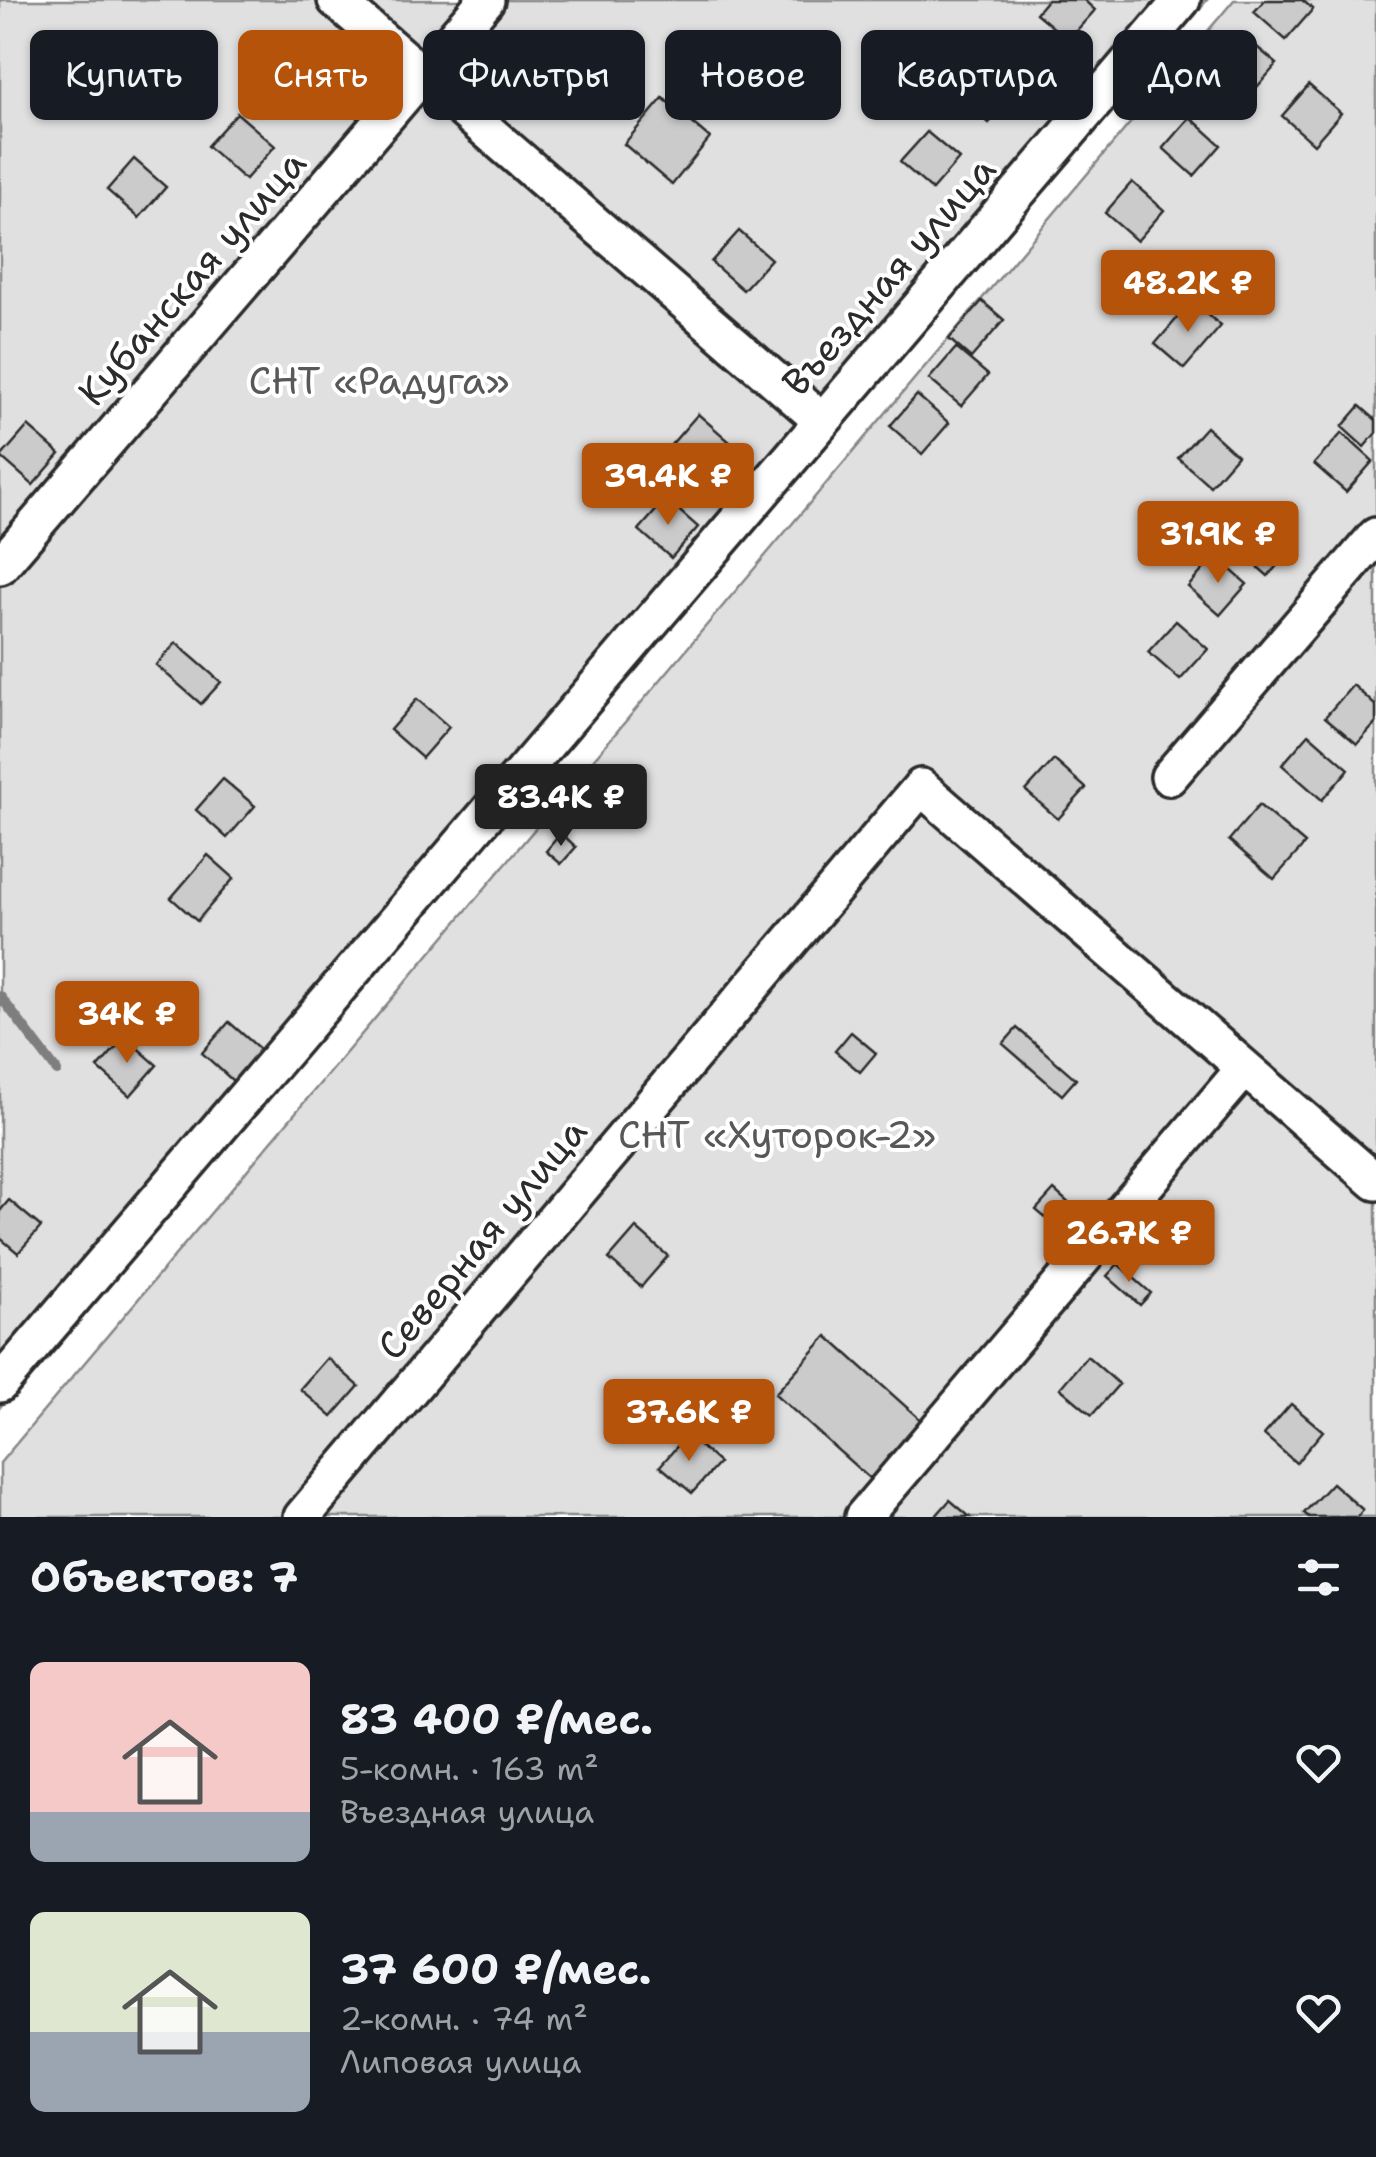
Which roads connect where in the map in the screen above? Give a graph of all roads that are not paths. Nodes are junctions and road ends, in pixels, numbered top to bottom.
1 (336, 0) edge
2 (486, 0) edge
3 (1182, 0) edge
4 (422, 76) junction
5 (821, 420) junction
6 (1376, 536) edge
7 (0, 566) edge
8 (1170, 777) dead end
9 (1244, 1069) junction
10 (1376, 1182) edge
11 (0, 1384) edge
12 (302, 1517) edge
13 (863, 1517) edge

1 - 4 street
2 - 4 street, Кубанская улица
3 - 5 street, Въездная улица
4 - 5 street
4 - 7 street, Кубанская улица
5 - 11 street, Въездная улица
6 - 8 street
9 - 10 street
9 - 12 street, Северная улица
9 - 13 street

